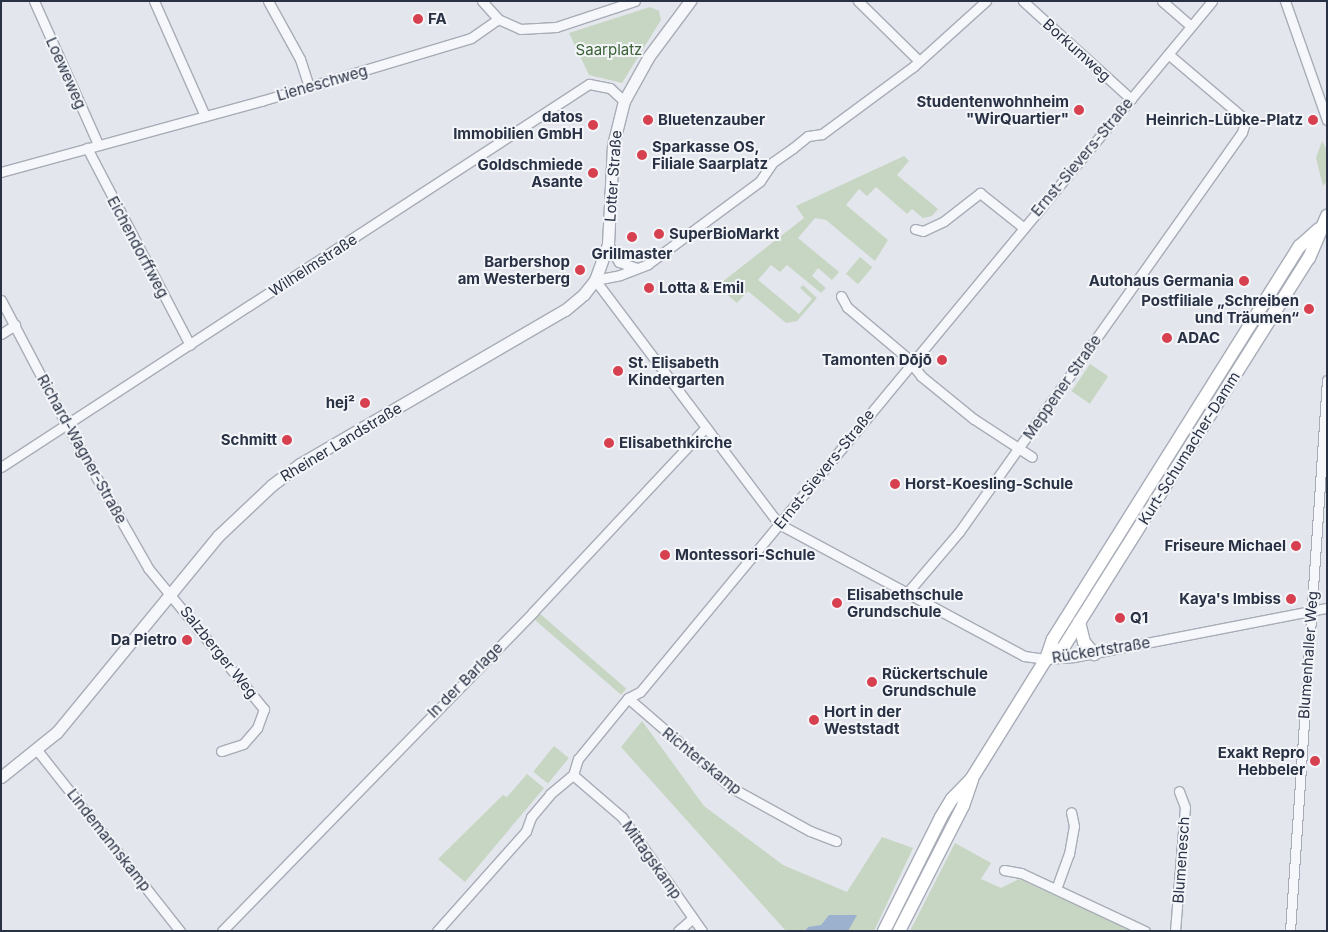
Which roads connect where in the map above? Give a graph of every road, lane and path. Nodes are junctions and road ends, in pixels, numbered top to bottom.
1 (34, 1) edge
2 (154, 1) edge
3 (268, 1) edge
4 (482, 1) edge
5 (858, 1) edge
6 (986, 1) edge
7 (1022, 1) edge
8 (1162, 1) edge
9 (1212, 1) edge
10 (1285, 1) edge
11 (633, 2) edge
12 (688, 2) edge
13 (498, 19) junction
14 (1191, 26) junction
15 (1168, 54) junction
16 (916, 63) junction
17 (309, 87) junction
18 (1131, 99) junction
19 (624, 101) junction
20 (205, 116) junction
21 (1327, 120) edge
22 (98, 144) junction
23 (87, 148) junction
24 (1, 172) edge
25 (1327, 216) edge
26 (1024, 228) junction
27 (915, 229) dead end
28 (1323, 233) edge
29 (608, 244) junction
30 (639, 269) junction
31 (595, 280) junction
32 (841, 296) dead end
33 (1, 300) edge
34 (15, 325) junction
35 (1, 334) edge
36 (190, 345) junction
37 (911, 363) junction
38 (1327, 380) edge
39 (66, 424) junction
40 (706, 427) junction
41 (1019, 449) junction
42 (1032, 456) dead end
43 (1, 467) edge
44 (778, 524) junction
45 (171, 593) junction
46 (907, 593) junction
47 (1327, 608) edge
48 (1310, 611) junction
49 (1079, 622) junction
50 (1094, 654) junction
51 (1046, 660) junction
52 (628, 698) junction
53 (37, 750) junction
54 (221, 751) dead end
55 (573, 776) junction
56 (1, 777) edge
57 (972, 778) junction
58 (1179, 791) dead end
59 (1071, 812) dead end
60 (836, 841) dead end
61 (1004, 870) dead end
62 (1056, 889) junction
63 (692, 919) junction
64 (180, 931) edge
65 (222, 931) edge
66 (437, 931) edge
67 (678, 931) edge
68 (702, 931) edge
69 (884, 931) edge
70 (899, 931) edge
71 (1145, 931) edge
72 (1175, 931) edge
73 (1290, 931) edge

1 - 22 street, Loeweweg
2 - 20 street
3 - 17 street
4 - 13 street
5 - 16 street
6 - 16 street
7 - 18 street, Borkumweg
8 - 14 street
9 - 14 street, Ernst-Sievers-Straße
10 - 21 street
11 - 13 street
12 - 19 street, Lotter Straße
13 - 17 street, Lieneschweg
14 - 15 street, Ernst-Sievers-Straße
15 - 18 street, Ernst-Sievers-Straße
15 - 41 street, Meppener Straße
16 - 30 street
17 - 20 street, Lieneschweg
18 - 26 street, Ernst-Sievers-Straße
19 - 29 street, Lotter Straße
19 - 36 street, Wilhelmstraße
20 - 22 street, Lieneschweg
22 - 23 street, Lieneschweg
23 - 24 street, Lieneschweg
23 - 36 street, Eichendorffweg
25 - 28 main road, Kurt-Schumacher-Damm
26 - 27 street
26 - 37 street, Ernst-Sievers-Straße
28 - 49 main road, Kurt-Schumacher-Damm
28 - 51 main road, Kurt-Schumacher-Damm
29 - 30 street
29 - 31 street, Lotter Straße
30 - 31 street
31 - 40 street, Rückertstraße
31 - 45 street, Rheiner Landstraße
32 - 37 street
33 - 34 street, Richard-Wagner-Straße
34 - 35 street
34 - 39 street, Richard-Wagner-Straße
36 - 39 street, Wilhelmstraße
37 - 41 street
37 - 44 street, Ernst-Sievers-Straße
38 - 48 street, Blumenhaller Weg
39 - 43 street, Wilhelmstraße
39 - 45 street, Richard-Wagner-Straße
40 - 44 street, Rückertstraße
40 - 65 street, In der Barlage
41 - 42 street
41 - 46 street, Meppener Straße
44 - 46 street, Rückertstraße
44 - 52 street, Ernst-Sievers-Straße
45 - 53 street, Rheiner Landstraße
45 - 54 street, Salzberger Weg
46 - 51 street, Rückertstraße
47 - 48 street, Rückertstraße
48 - 50 street, Rückertstraße
48 - 73 street, Blumenhaller Weg
49 - 50 main road
49 - 51 main road, Kurt-Schumacher-Damm
50 - 51 street, Rückertstraße
51 - 57 main road, Kurt-Schumacher-Damm
52 - 55 street, Ernst-Sievers-Straße
52 - 60 street, Richterskamp
53 - 56 street, Rheiner Landstraße
53 - 64 street, Lindemannskamp
55 - 63 street, Mittagskamp
55 - 66 street, Ernst-Sievers-Straße
57 - 69 main road, Kurt-Schumacher-Damm
57 - 70 main road, Kurt-Schumacher-Damm
58 - 72 street, Blumenesch
59 - 62 street
61 - 62 street
62 - 71 street
63 - 67 street
63 - 68 street, Mittagskamp

